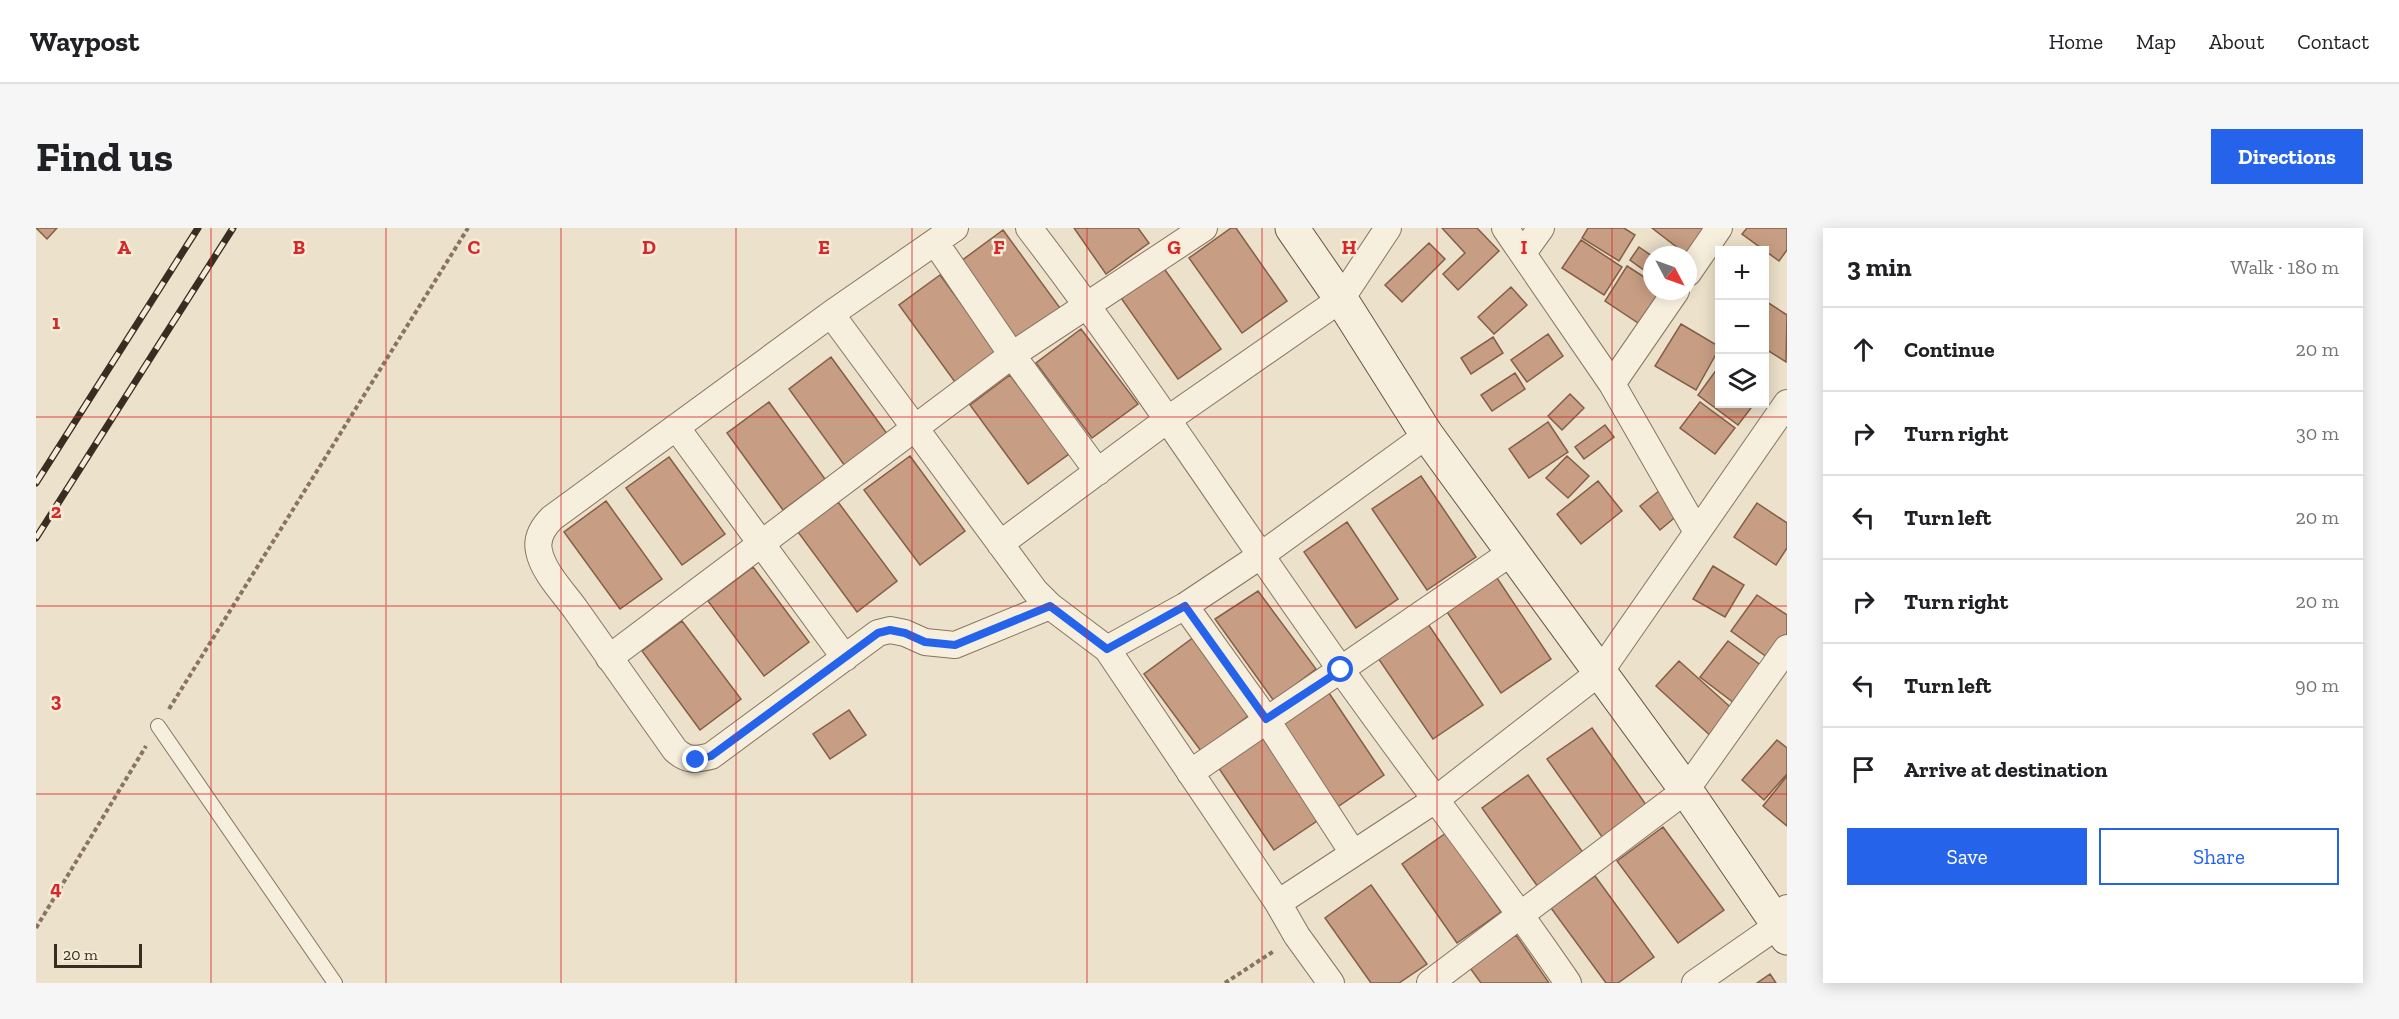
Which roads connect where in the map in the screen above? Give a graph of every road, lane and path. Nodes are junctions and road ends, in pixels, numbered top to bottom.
1 (468, 228) edge
2 (956, 228) edge
3 (1029, 228) edge
4 (1203, 228) edge
5 (1292, 228) edge
6 (1388, 228) edge
7 (1505, 228) edge
8 (1541, 228) edge
9 (1719, 228) edge
10 (934, 242) junction
11 (1523, 253) junction
12 (1697, 260) edge
13 (1341, 299) junction
14 (1670, 300) edge
15 (1088, 305) junction
16 (831, 314) junction
17 (1012, 355) junction
18 (1612, 384) junction
19 (1787, 403) edge
20 (1167, 420) junction
21 (676, 427) junction
22 (915, 428) junction
23 (1427, 435) junction
24 (1098, 472) junction
25 (1697, 532) junction
26 (760, 543) junction
27 (1000, 544) junction
28 (1512, 552) junction
29 (1260, 556) junction
30 (1050, 606) junction
31 (1185, 606) junction
32 (1787, 648) edge
33 (1107, 649) junction
34 (609, 657) junction
35 (845, 658) junction
36 (1341, 670) junction
37 (1600, 672) junction
38 (1266, 719) junction
39 (158, 726) junction
40 (1190, 773) junction
41 (1686, 790) junction
42 (1435, 800) junction
43 (1353, 853) junction
44 (1278, 903) junction
45 (1522, 915) junction
46 (1784, 924) edge
47 (36, 928) edge
48 (1297, 936) junction
49 (335, 983) edge
50 (1225, 983) edge
51 (1331, 983) edge
52 (1430, 983) edge
53 (1568, 983) edge
54 (1695, 983) edge

1 - 39 path
2 - 10 street
3 - 15 street
4 - 15 street
5 - 13 street
6 - 13 street
7 - 11 street
8 - 11 street
9 - 12 street
10 - 16 street
10 - 17 street
11 - 18 street
13 - 20 street
13 - 23 street
14 - 18 street
15 - 17 street
15 - 20 street
16 - 21 street
16 - 22 street
17 - 22 street
17 - 24 street
18 - 25 street
19 - 25 street
20 - 24 street
20 - 29 street
21 - 26 street
21 - 34 street
22 - 26 street
22 - 27 street
23 - 28 street
23 - 29 street
24 - 27 street
25 - 37 street
26 - 34 street
26 - 35 street
27 - 30 street
28 - 36 street
28 - 37 street
29 - 31 street
29 - 36 street
30 - 33 street
30 - 35 street
31 - 33 street
31 - 38 street
32 - 41 street
33 - 40 street
34 - 35 street
36 - 38 street
36 - 42 street
37 - 41 street
37 - 42 street
38 - 40 street
38 - 43 street
39 - 47 path
39 - 49 lane
40 - 44 street
41 - 45 street
41 - 46 street
42 - 43 street
42 - 45 street
43 - 44 street
44 - 48 street
45 - 52 street
45 - 53 street
46 - 54 street
48 - 50 path
48 - 51 street

